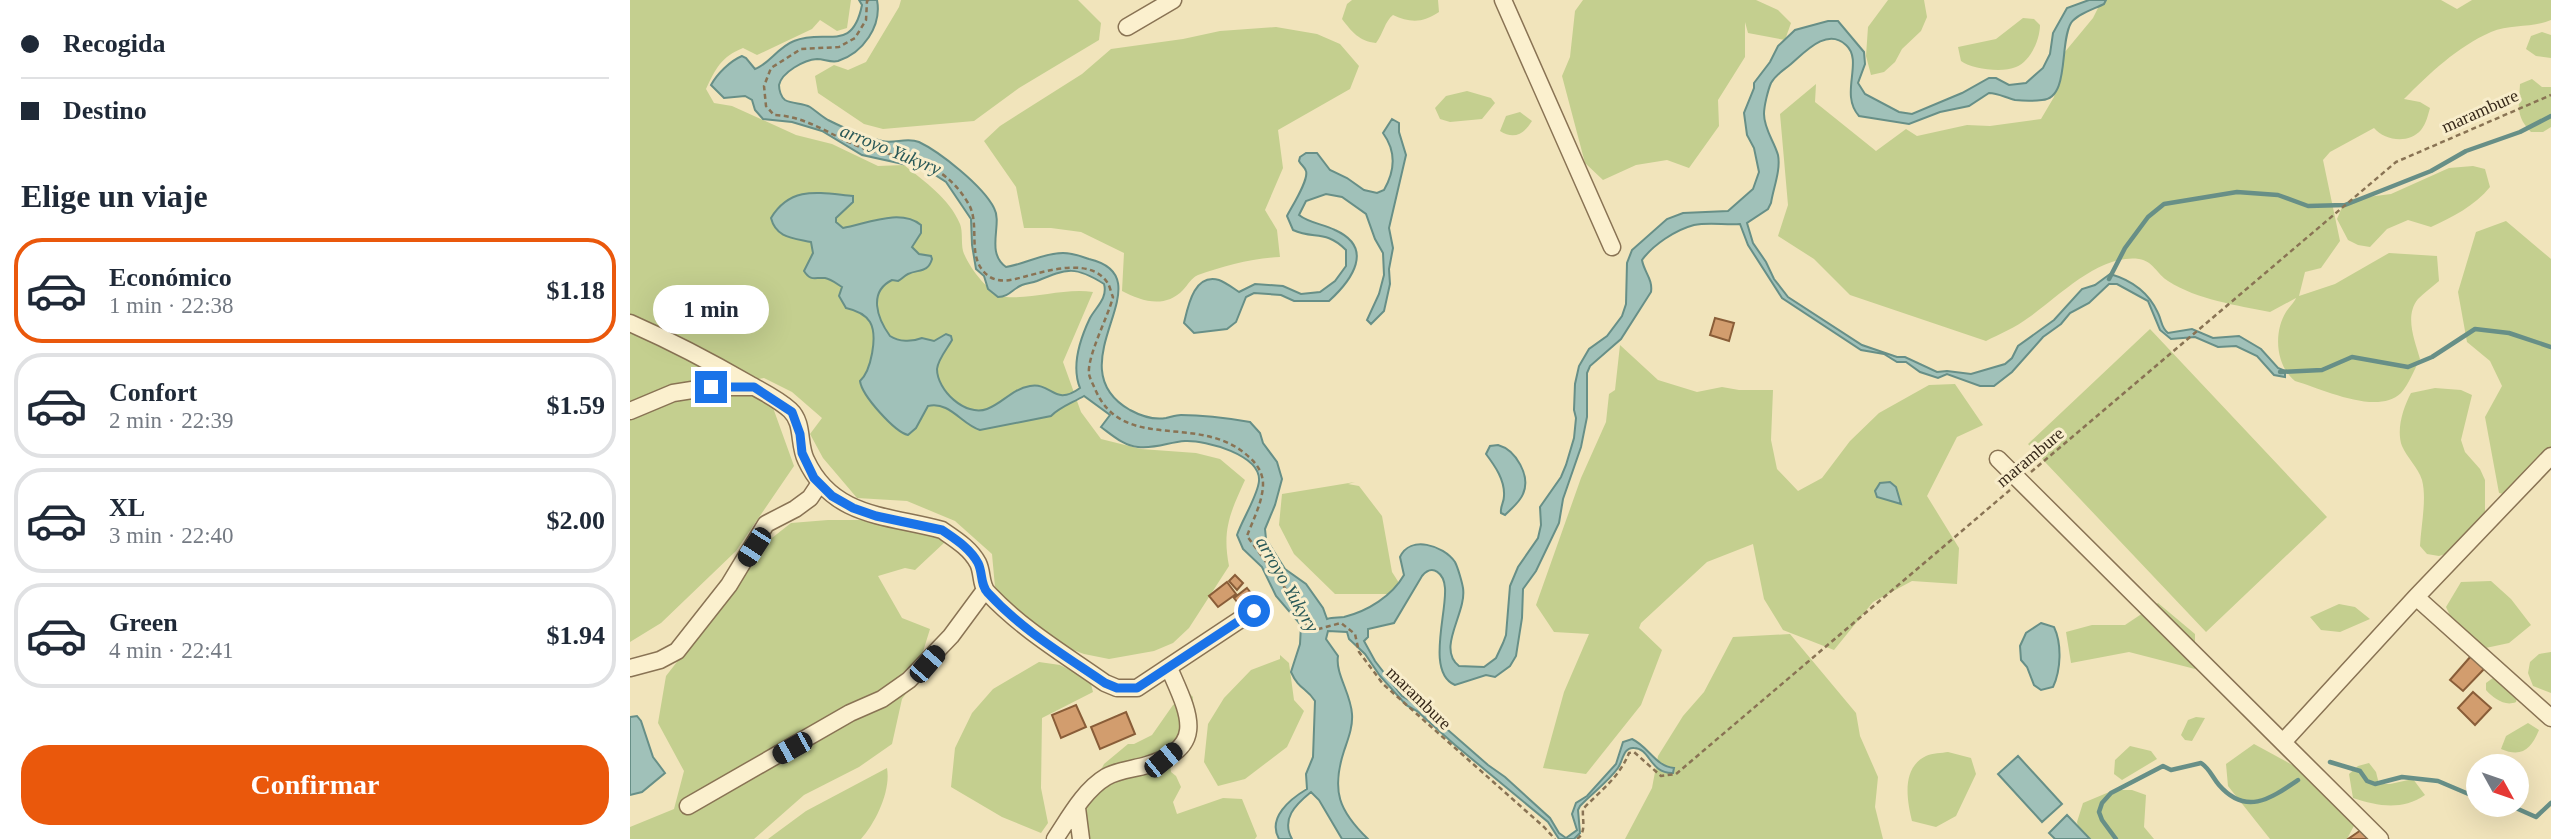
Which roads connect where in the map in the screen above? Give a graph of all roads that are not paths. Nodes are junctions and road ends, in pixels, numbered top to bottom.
1 (1173, 0) edge
2 (1503, 0) edge
3 (1127, 27) dead end
4 (1612, 247) dead end
5 (630, 323) edge
6 (754, 387) junction
7 (630, 411) edge
8 (2551, 456) edge
9 (1998, 459) dead end
10 (820, 483) junction
11 (985, 590) junction
12 (2416, 597) junction
13 (1254, 611) dead end
14 (630, 668) edge
15 (1169, 668) junction
16 (2551, 718) edge
17 (2283, 742) junction
18 (688, 806) dead end
19 (1077, 808) junction
20 (1055, 839) edge
21 (1081, 839) edge
22 (2380, 839) edge

1 - 3 street
2 - 4 street
5 - 6 street
6 - 7 street
6 - 10 street
8 - 12 street
9 - 17 street
10 - 11 street
10 - 14 street
11 - 15 street
11 - 18 street
12 - 16 street
12 - 17 street
13 - 15 street
15 - 19 street
17 - 22 street
19 - 20 street
19 - 21 street

